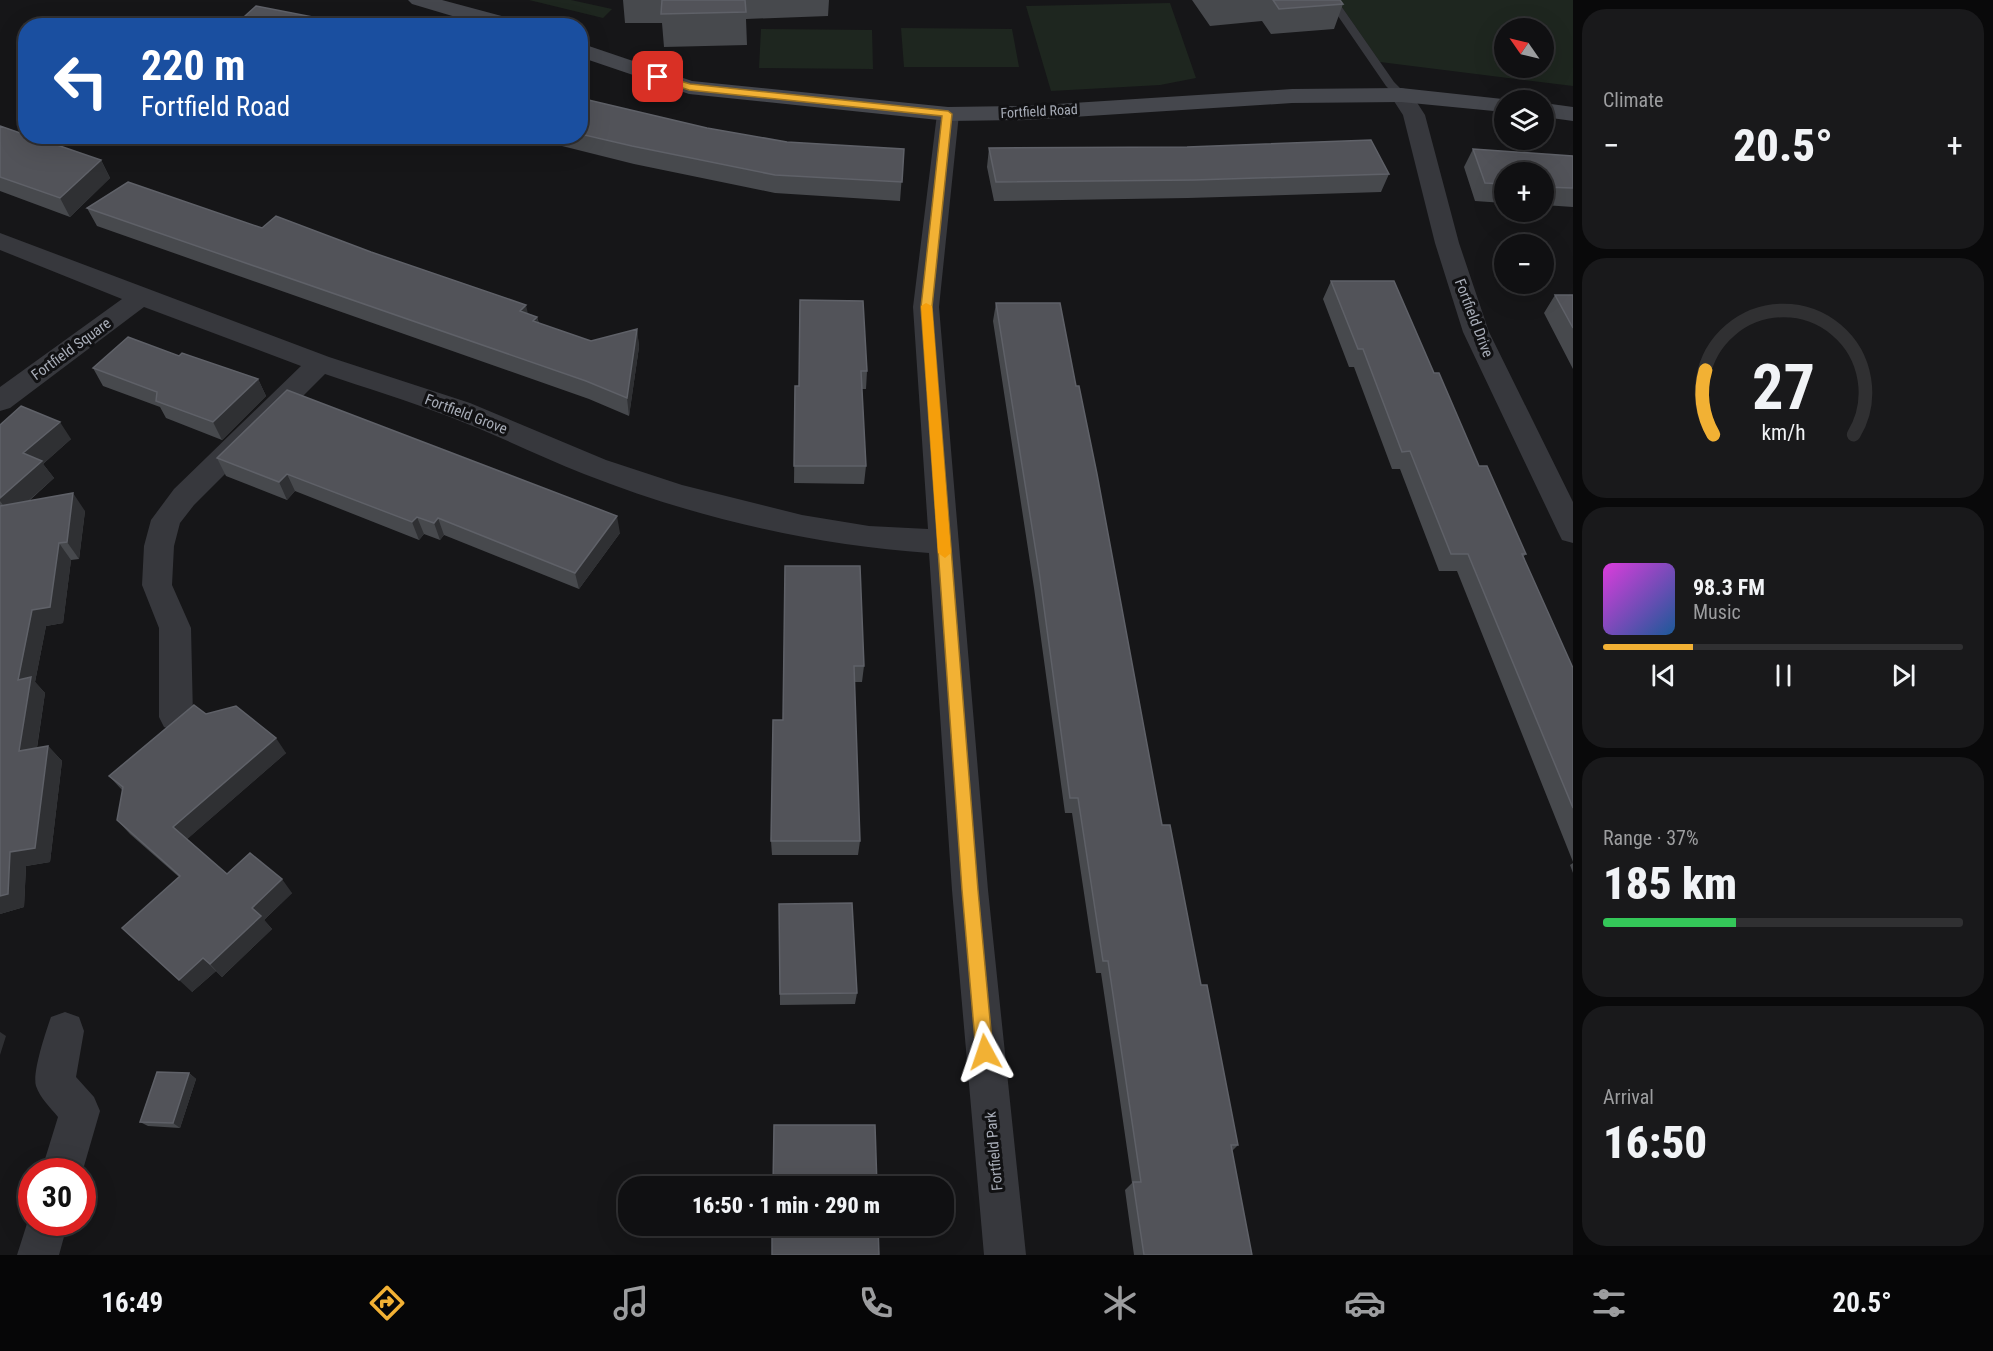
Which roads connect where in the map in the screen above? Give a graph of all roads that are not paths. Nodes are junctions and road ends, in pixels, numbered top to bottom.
1 (419, 0) edge
2 (1332, 0) edge
3 (483, 18) edge
4 (588, 52) edge
5 (1401, 95) junction
6 (1494, 104) edge
7 (1554, 111) edge
8 (948, 114) junction
9 (1573, 114) edge
10 (0, 241) edge
11 (141, 297) junction
12 (321, 363) junction
13 (0, 401) edge
14 (1573, 532) edge
15 (944, 542) junction
16 (176, 717) edge
17 (65, 1031) dead end
18 (66, 1158) edge
19 (43, 1236) edge
20 (38, 1255) edge
21 (1005, 1255) edge

1 - 3 street
2 - 5 lane
4 - 8 street, Fortfield Road
5 - 6 street, Fortfield Road
5 - 8 street, Fortfield Road
5 - 14 street, Fortfield Drive
7 - 9 street
8 - 15 street, Fortfield Park
10 - 11 street, Fortfield Grove
11 - 12 street, Fortfield Grove
11 - 13 street, Fortfield Square
12 - 15 street, Fortfield Grove
12 - 16 street
15 - 21 street, Fortfield Park
17 - 18 street
19 - 20 street

